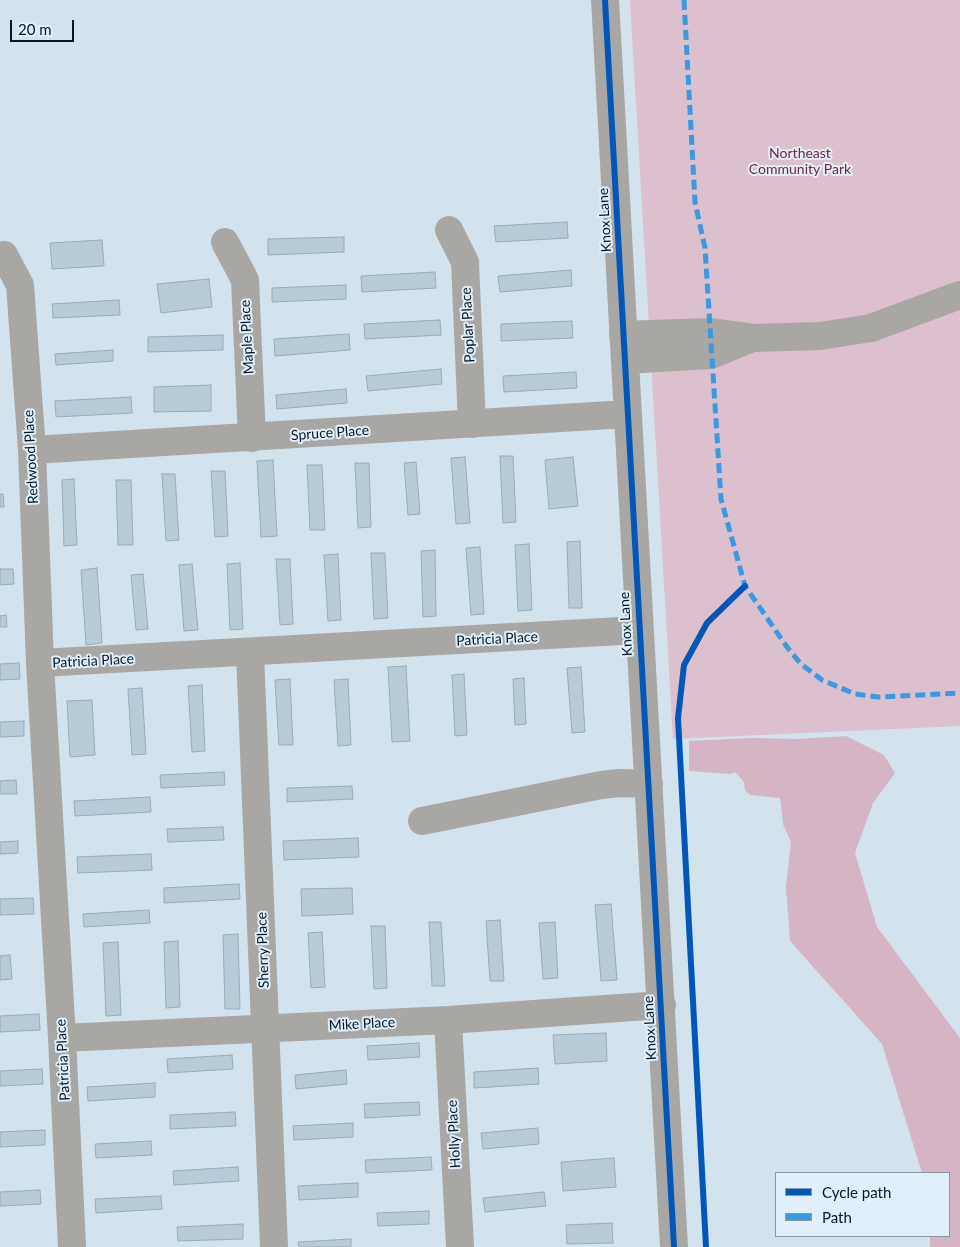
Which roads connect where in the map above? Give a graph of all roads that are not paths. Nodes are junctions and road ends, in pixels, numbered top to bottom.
1 (605, 0) edge
2 (450, 230) dead end
3 (225, 242) dead end
4 (4, 255) dead end
5 (960, 295) edge
6 (624, 348) junction
7 (627, 414) junction
8 (472, 424) junction
9 (252, 438) junction
10 (32, 450) junction
11 (639, 630) junction
12 (250, 653) junction
13 (40, 663) junction
14 (648, 784) junction
15 (422, 821) dead end
16 (662, 1005) junction
17 (448, 1020) junction
18 (266, 1028) junction
19 (62, 1038) junction
20 (72, 1247) edge
21 (274, 1247) edge
22 (460, 1247) edge
23 (674, 1247) edge

1 - 6 street, Knox Lane
2 - 8 street, Poplar Place
3 - 9 street, Maple Place
4 - 10 street, Redwood Place
5 - 6 street
6 - 7 street, Knox Lane
7 - 8 street, Spruce Place
7 - 11 street, Knox Lane
8 - 9 street, Spruce Place
9 - 10 street, Spruce Place
10 - 13 street, Redwood Place
11 - 12 street, Patricia Place
11 - 14 street, Knox Lane
12 - 13 street, Patricia Place
12 - 18 street, Sherry Place
13 - 19 street, Patricia Place
14 - 15 street
14 - 16 street, Knox Lane
16 - 17 street, Mike Place
16 - 23 street, Knox Lane
17 - 18 street, Mike Place
17 - 22 street, Holly Place
18 - 19 street, Mike Place
18 - 21 street, Sherry Place
19 - 20 street, Patricia Place

